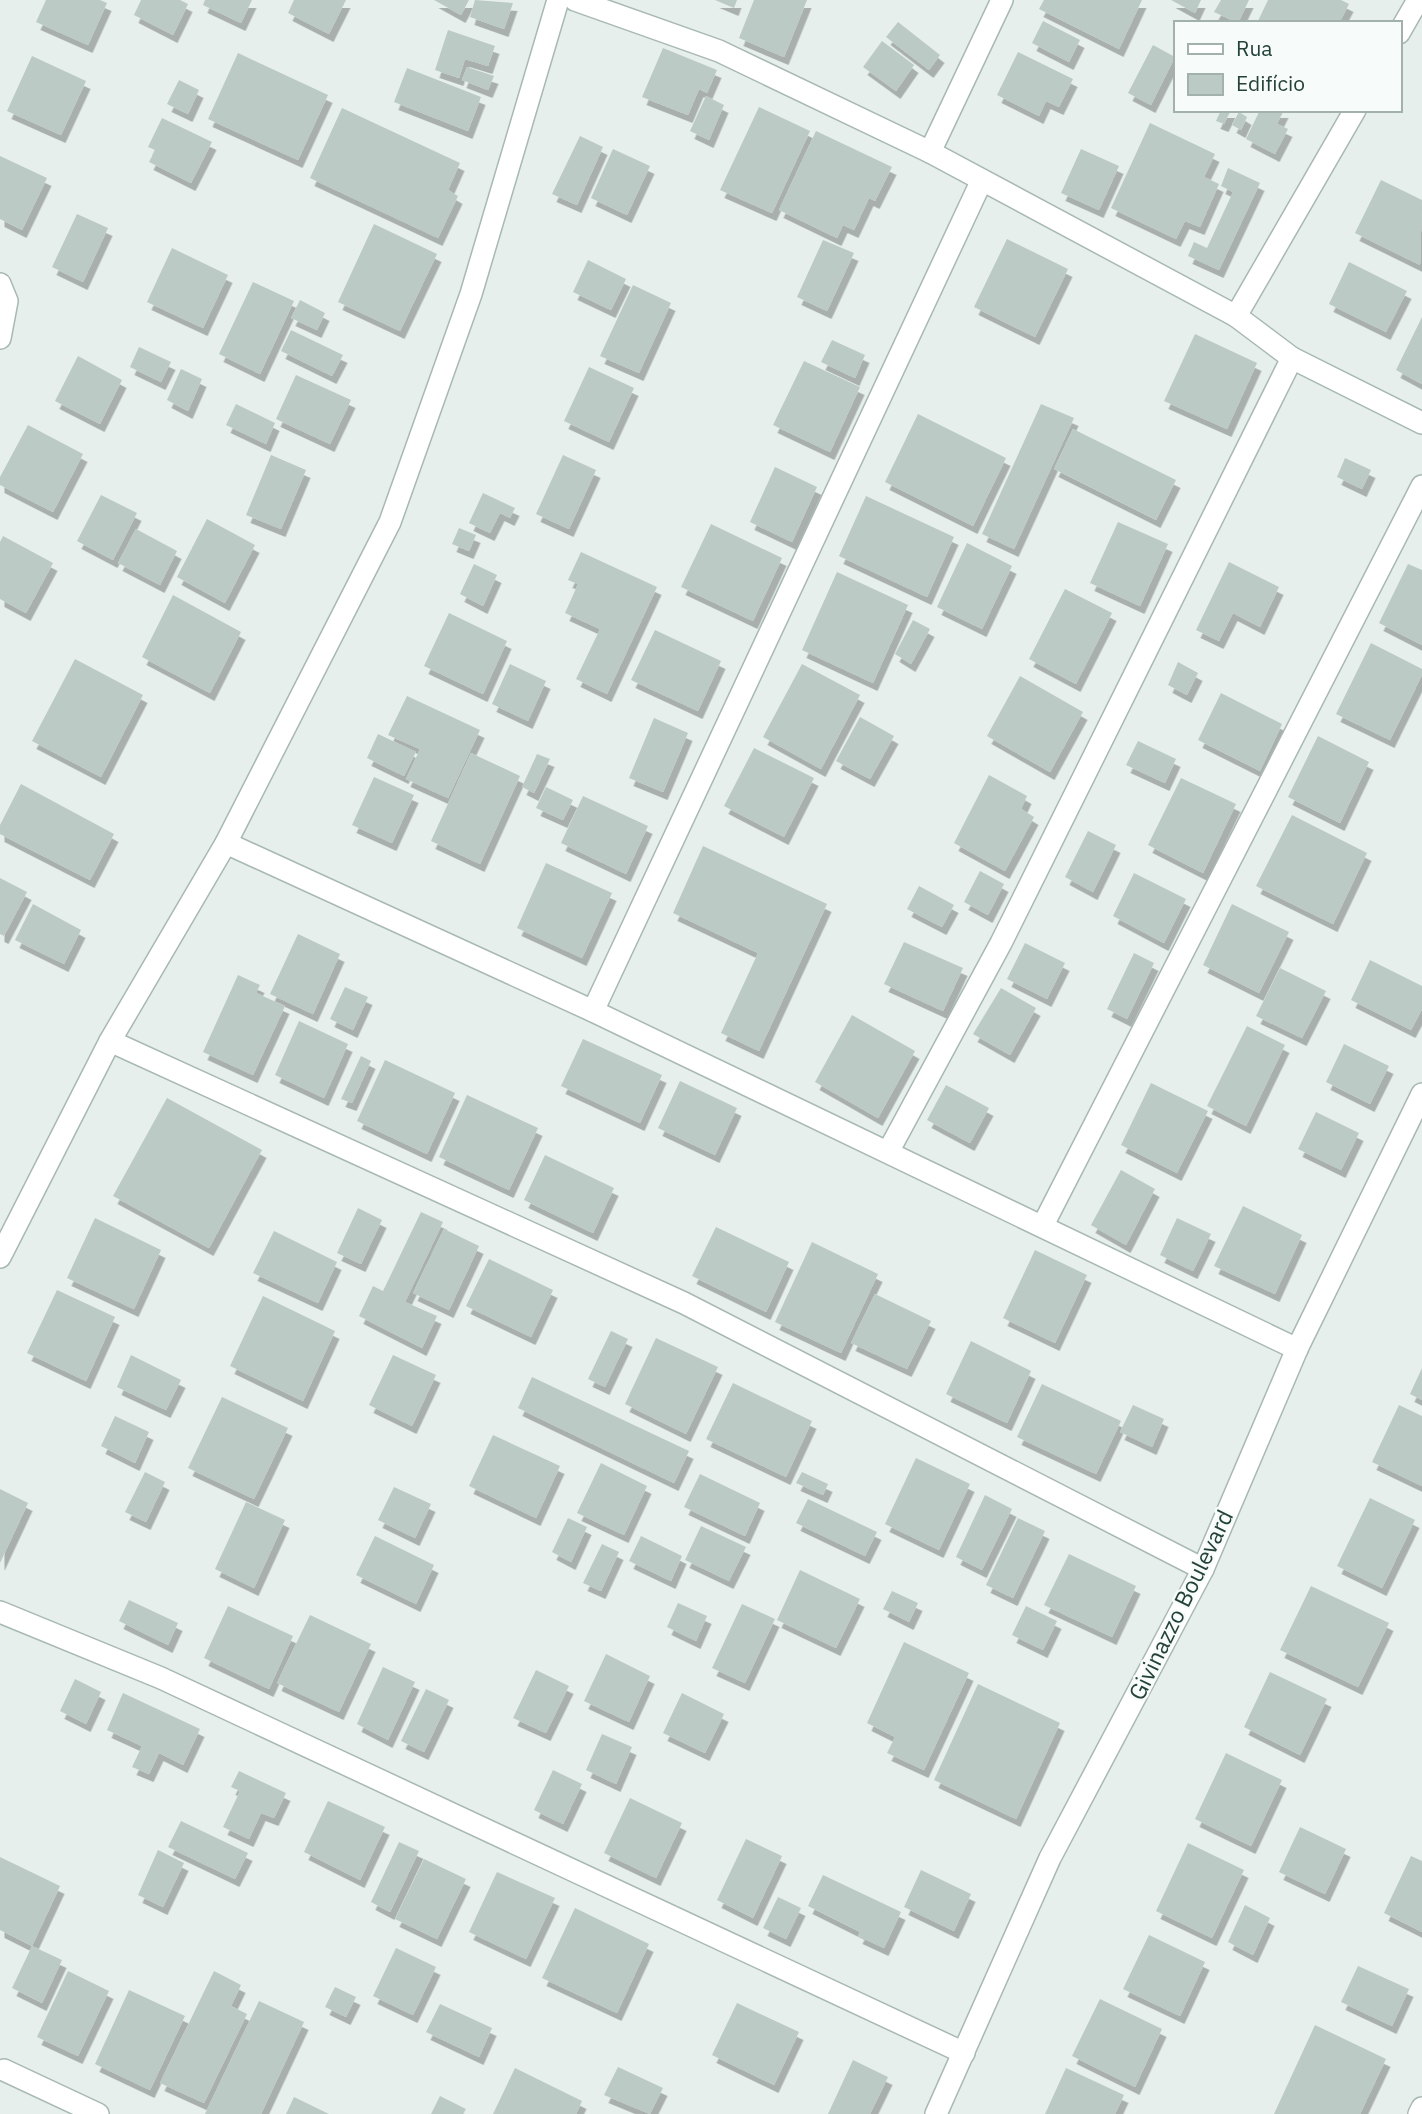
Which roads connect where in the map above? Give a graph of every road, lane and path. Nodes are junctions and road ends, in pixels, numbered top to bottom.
1 (558, 0) edge
2 (575, 0) edge
3 (1002, 0) edge
4 (1418, 0) edge
5 (1401, 30) edge
6 (1354, 112) edge
7 (930, 152) junction
8 (981, 182) junction
9 (0, 284) edge
10 (1236, 316) junction
11 (0, 338) edge
12 (1292, 358) junction
13 (1422, 423) edge
14 (1422, 486) edge
15 (226, 843) junction
16 (593, 1011) junction
17 (110, 1041) junction
18 (1422, 1094) edge
19 (888, 1152) junction
20 (1042, 1225) junction
21 (0, 1257) edge
22 (1297, 1349) junction
23 (1203, 1569) junction
24 (0, 1612) edge
25 (964, 2053) junction
26 (4, 2070) dead end
27 (1422, 2108) edge
28 (98, 2114) edge
29 (936, 2114) edge
30 (1419, 2114) edge

1 - 15 street
2 - 7 street
3 - 7 street
4 - 5 street
6 - 10 street
7 - 8 street
8 - 10 street
8 - 16 street
9 - 11 street
10 - 12 street
12 - 13 street
12 - 19 street
14 - 20 street
15 - 16 street
15 - 17 street
16 - 19 street
17 - 21 street
17 - 23 street
18 - 22 street, Givinazzo Boulevard
19 - 20 street
20 - 22 street
22 - 23 street, Givinazzo Boulevard
23 - 25 street, Givinazzo Boulevard
24 - 25 street
25 - 29 street, Givinazzo Boulevard
26 - 28 street
27 - 30 street

